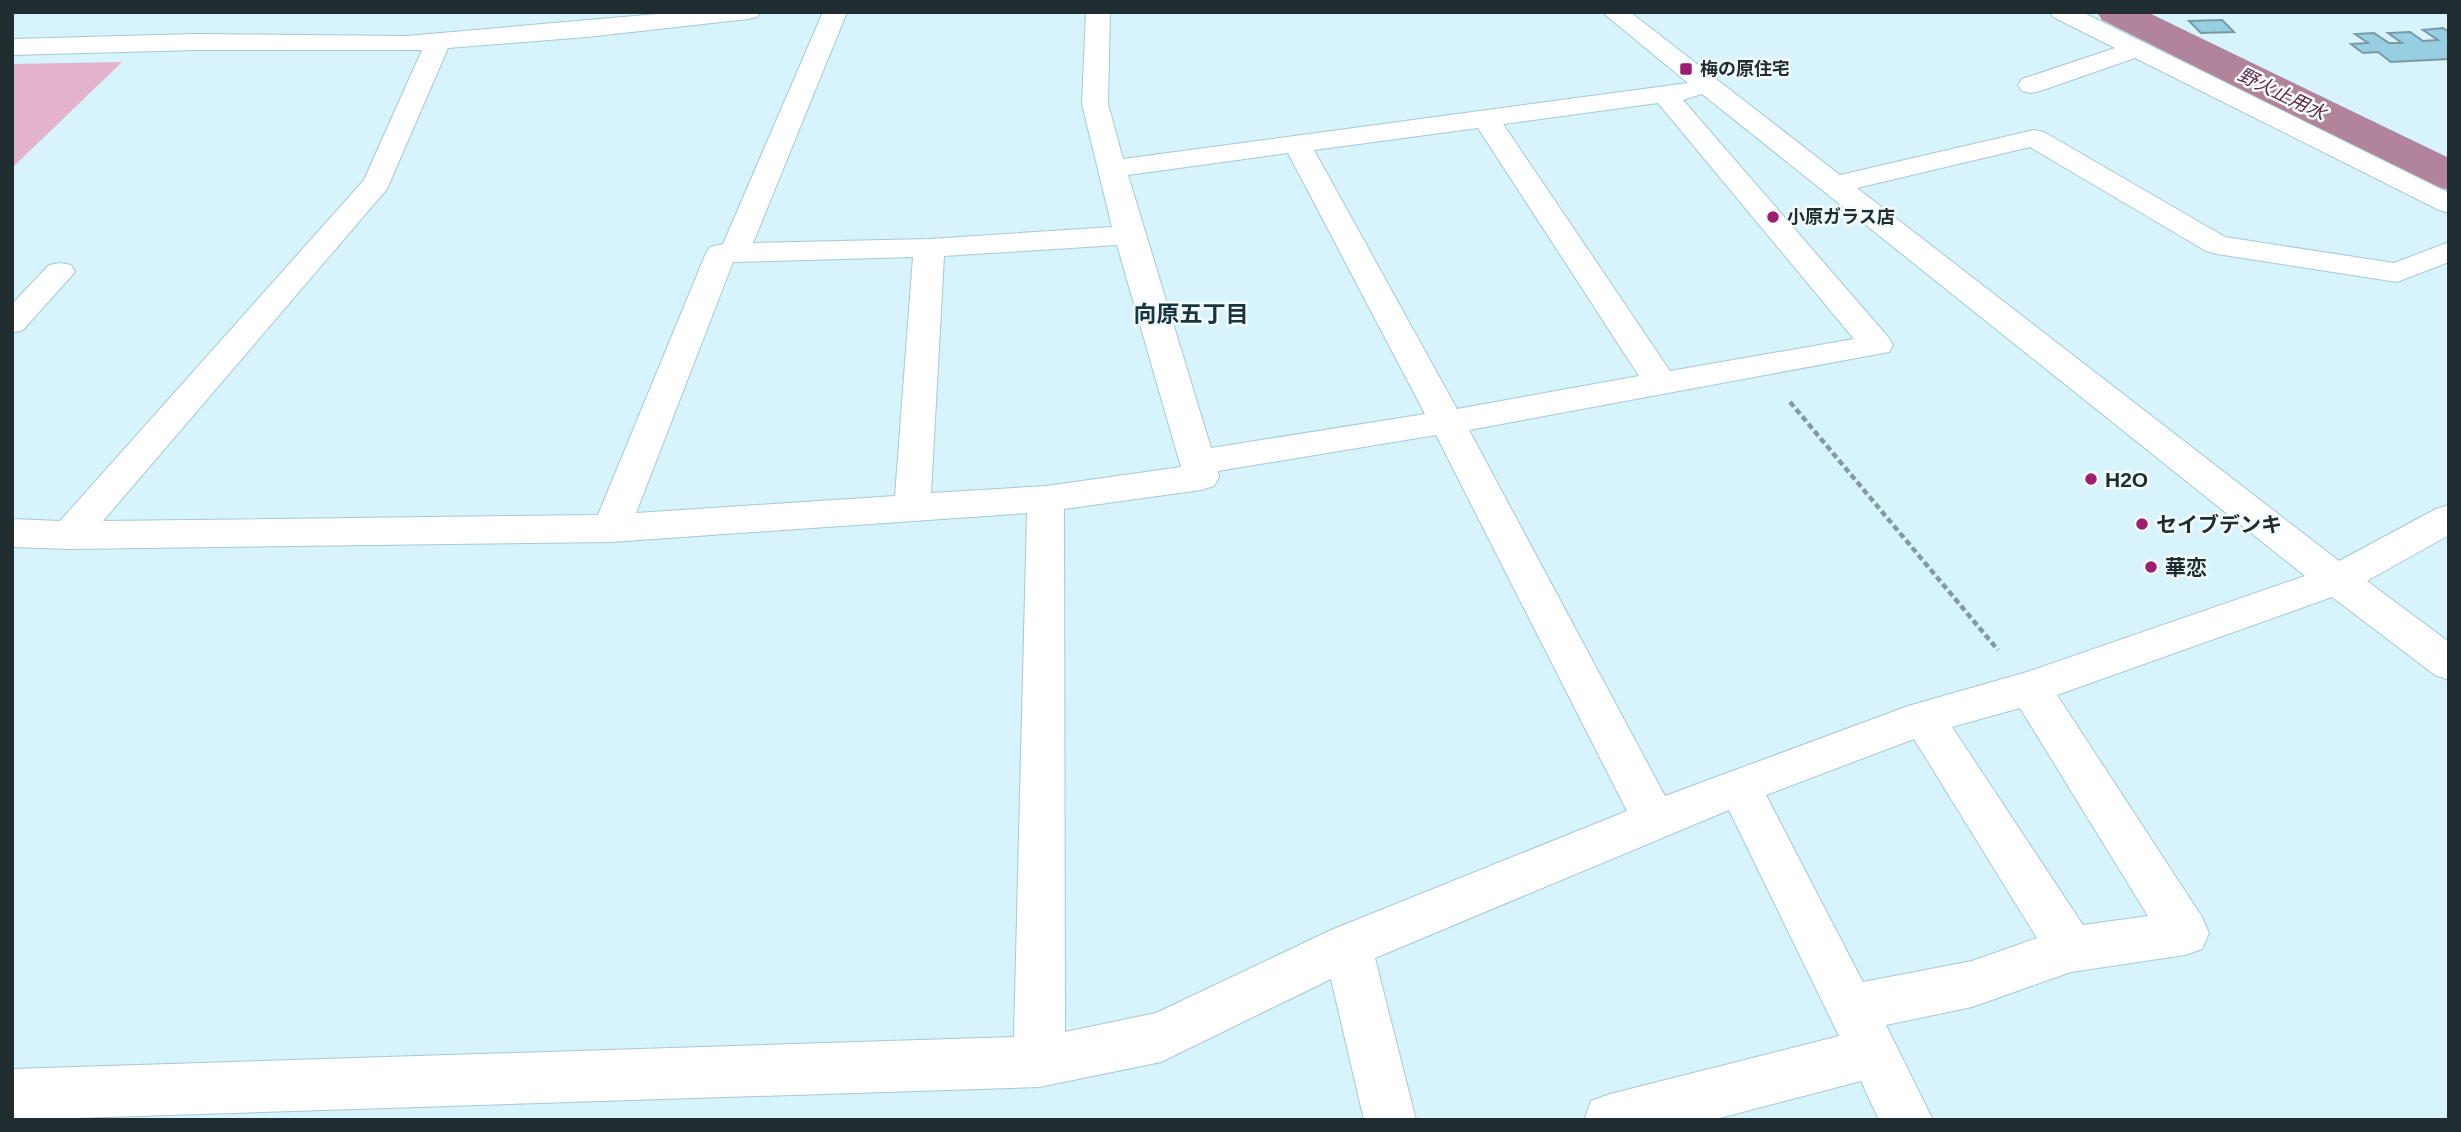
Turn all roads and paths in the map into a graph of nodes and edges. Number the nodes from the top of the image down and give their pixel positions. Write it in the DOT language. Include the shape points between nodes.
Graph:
graph roads {
  1 [pos="748,12"];
  2 [pos="835,12"];
  3 [pos="1098,12"];
  4 [pos="1614,12"];
  5 [pos="2073,14"];
  6 [pos="212,22"];
  7 [pos="195,42"];
  8 [pos="438,42"];
  9 [pos="12,47"];
  10 [pos="2137,49"];
  11 [pos="2031,85"];
  12 [pos="1710,88"];
  13 [pos="1664,94"];
  14 [pos="1486,118"];
  15 [pos="1297,144"];
  16 [pos="1111,169"];
  17 [pos="1832,186"];
  18 [pos="2449,204"];
  19 [pos="1129,234"];
  20 [pos="929,248"];
  21 [pos="2449,251"];
  22 [pos="728,253"];
  23 [pos="60,272"];
  24 [pos="12,323"];
  25 [pos="1760,366"];
  26 [pos="1661,384"];
  27 [pos="1447,422"];
  28 [pos="1198,461"];
  29 [pos="1046,499"];
  30 [pos="912,510"];
  31 [pos="2449,518"];
  32 [pos="611,528"];
  33 [pos="12,533"];
  34 [pos="69,535"];
  35 [pos="2337,580"];
  36 [pos="2449,664"];
  37 [pos="2030,688"];
  38 [pos="1923,718"];
  39 [pos="1739,786"];
  40 [pos="1655,821"];
  41 [pos="1348,946"];
  42 [pos="2071,948"];
  43 [pos="1851,1008"];
  44 [pos="1873,1053"];
  45 [pos="1039,1062"];
  46 [pos="12,1095"];
  47 [pos="1618,1119"];
  48 [pos="1390,1120"];
  49 [pos="1906,1120"];
  1 -- 8 [label="street"];
  2 -- 22 [label="street"];
  3 -- 16 [label="street" via="1095,104"];
  4 -- 12 [label="street"];
  5 -- 10 [label="street"];
  6 -- 7 [label="street"];
  7 -- 8 [label="street"];
  7 -- 9 [label="street"];
  8 -- 34 [label="street" via="377,183"];
  10 -- 11 [label="street"];
  10 -- 18 [label="street"];
  12 -- 13 [label="street"];
  12 -- 17 [label="street"];
  13 -- 14 [label="street"];
  13 -- 25 [label="street" via="1877,345"];
  14 -- 15 [label="street"];
  14 -- 26 [label="street"];
  15 -- 16 [label="street"];
  15 -- 27 [label="street"];
  16 -- 19 [label="street"];
  17 -- 21 [label="street" via="2034,138 2217,245 2397,273"];
  17 -- 35 [label="street"];
  19 -- 20 [label="street"];
  19 -- 28 [label="street"];
  20 -- 22 [label="street"];
  20 -- 30 [label="street"];
  22 -- 32 [label="street"];
  23 -- 24 [label="street"];
  25 -- 26 [label="street"];
  25 -- 37 [label="path"];
  26 -- 27 [label="street"];
  27 -- 28 [label="street"];
  27 -- 40 [label="street"];
  28 -- 29 [label="street" via="1201,477"];
  29 -- 30 [label="street"];
  29 -- 45 [label="street"];
  30 -- 32 [label="street"];
  31 -- 35 [label="street"];
  32 -- 34 [label="street"];
  33 -- 34 [label="street"];
  35 -- 36 [label="street"];
  35 -- 37 [label="street"];
  37 -- 38 [label="street"];
  37 -- 42 [label="street" via="2185,933"];
  38 -- 39 [label="street"];
  38 -- 42 [label="street"];
  39 -- 40 [label="street"];
  39 -- 43 [label="street"];
  40 -- 41 [label="street"];
  41 -- 45 [label="street" via="1161,1037"];
  41 -- 48 [label="street"];
  42 -- 43 [label="street" via="1972,984"];
  43 -- 44 [label="street"];
  44 -- 47 [label="street"];
  44 -- 49 [label="street"];
  45 -- 46 [label="street"];
}
